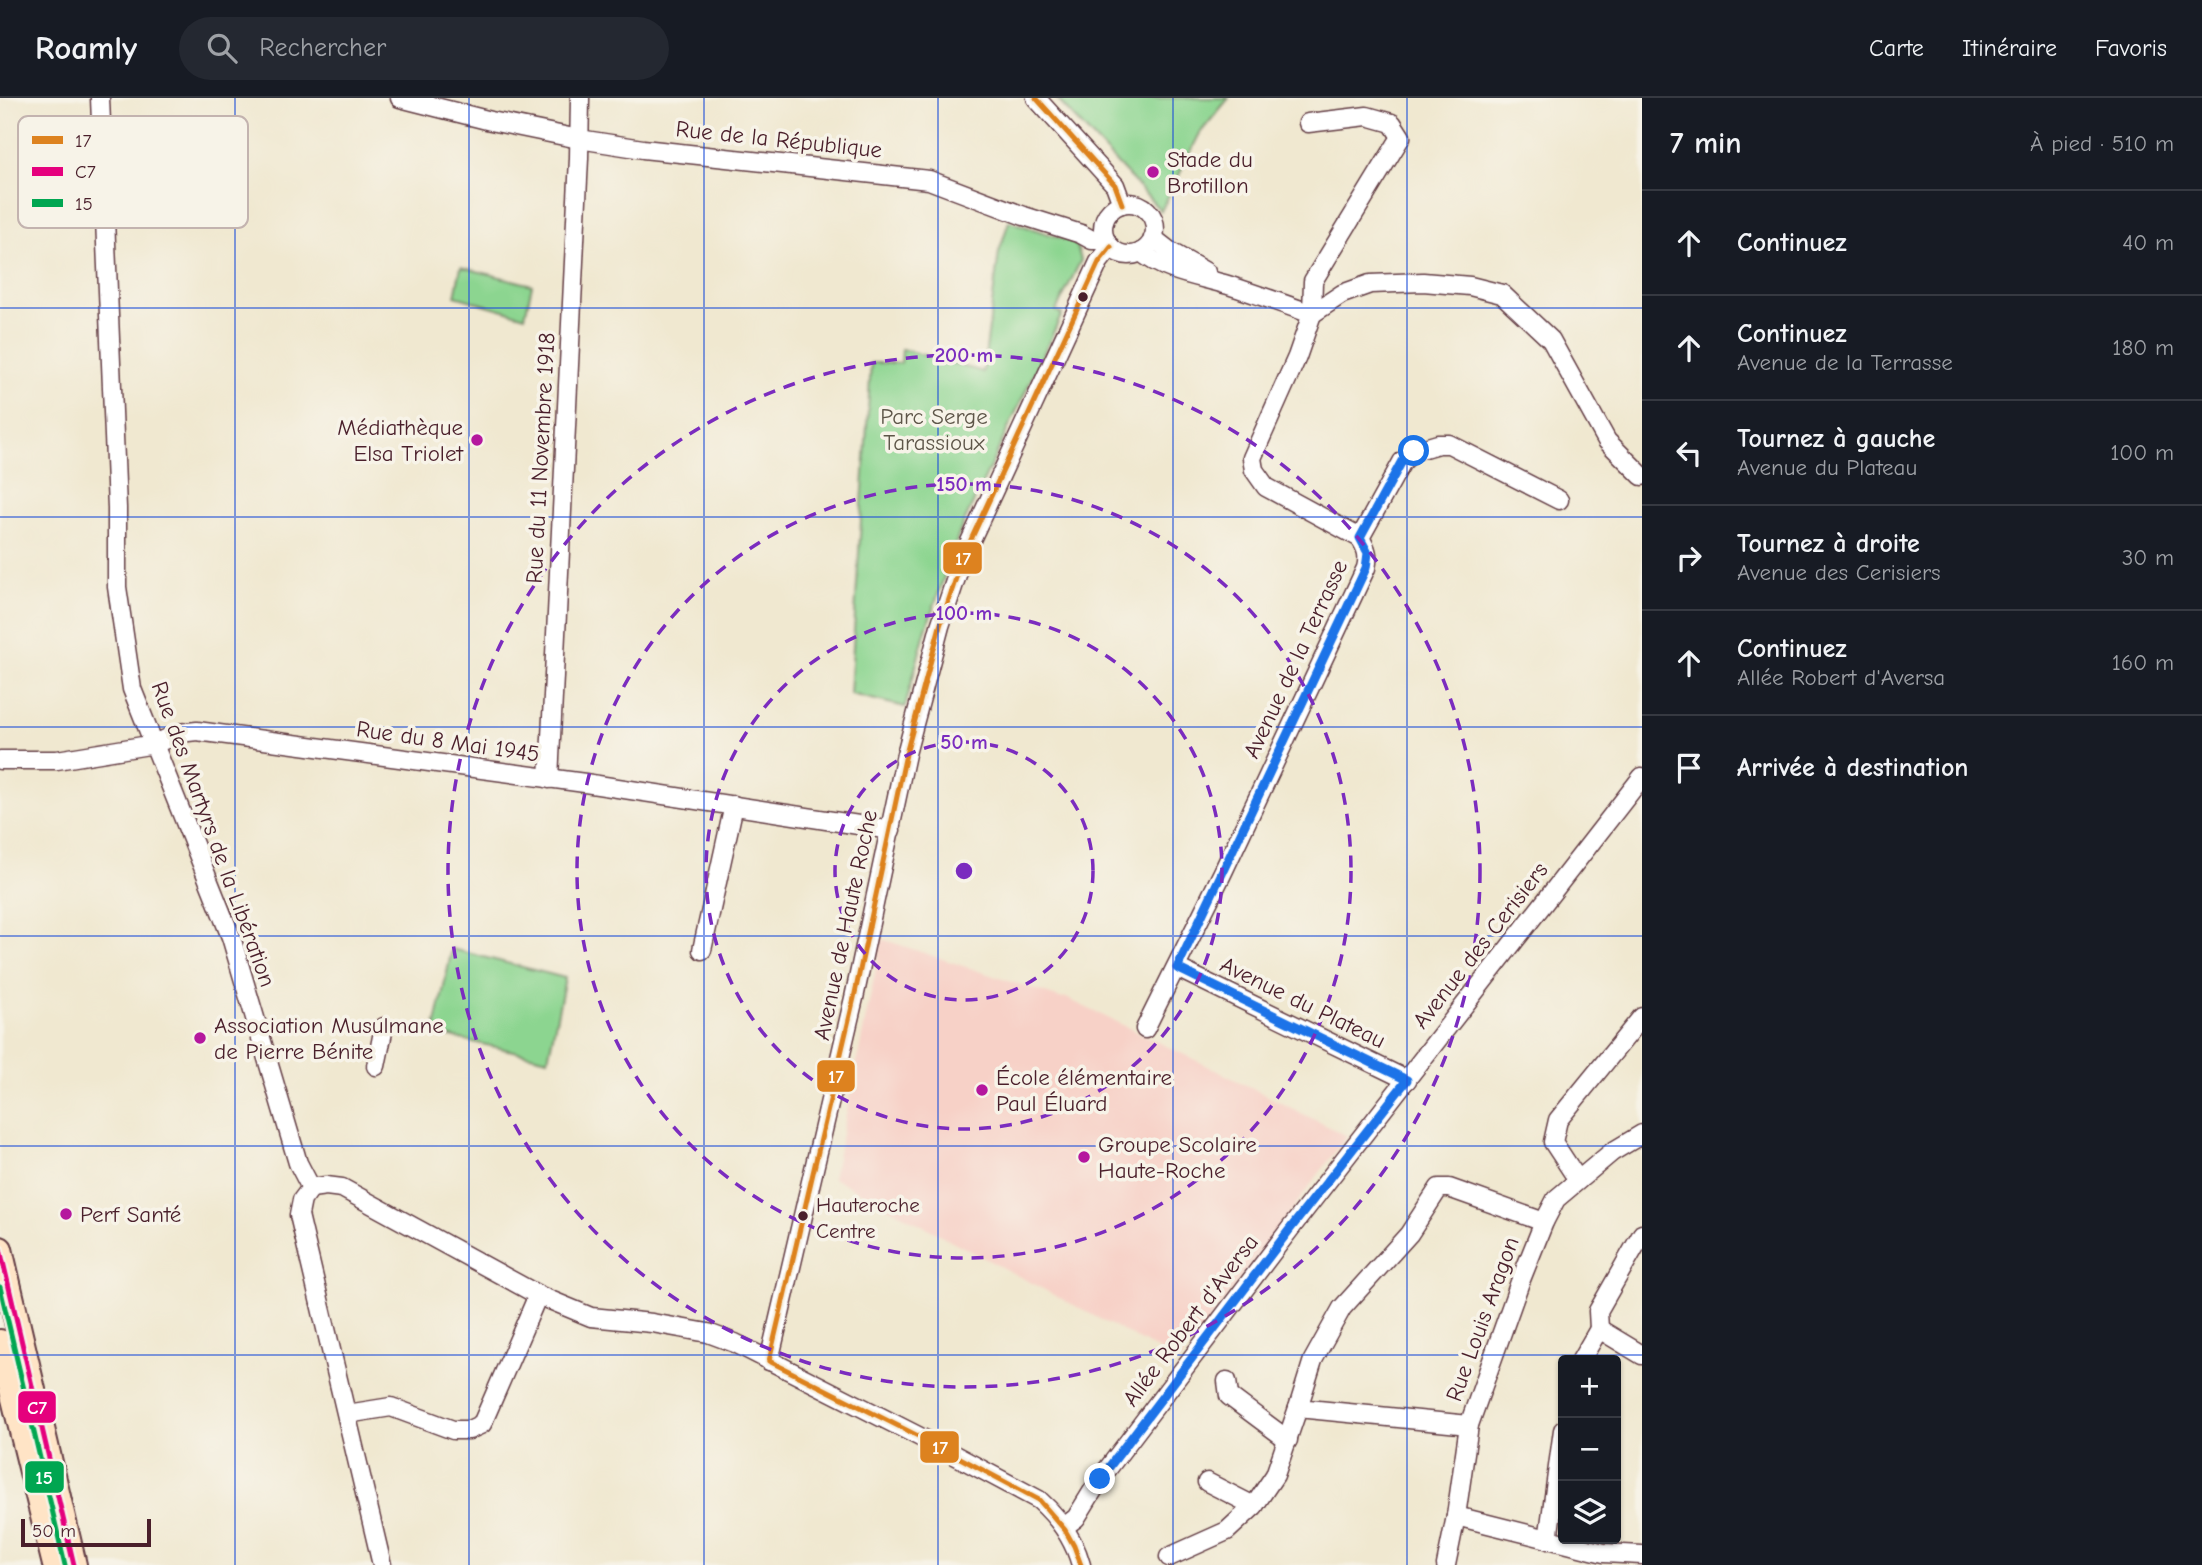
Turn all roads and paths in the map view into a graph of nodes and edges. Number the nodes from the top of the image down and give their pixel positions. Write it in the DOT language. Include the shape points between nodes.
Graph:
graph roads {
  1 [pos="100,98"];
  2 [pos="400,98"];
  3 [pos="580,98"];
  4 [pos="1037,98"];
  5 [pos="101,116"];
  6 [pos="1308,123"];
  7 [pos="579,139"];
  8 [pos="1122,204"];
  9 [pos="105,228"];
  10 [pos="1108,243"];
  11 [pos="1147,245"];
  12 [pos="1312,314"];
  13 [pos="1642,476"];
  14 [pos="1559,500"];
  15 [pos="1360,538"];
  16 [pos="155,744"];
  17 [pos="0,760"];
  18 [pos="1642,777"];
  19 [pos="549,779"];
  20 [pos="734,806"];
  21 [pos="891,830"];
  22 [pos="702,950"];
  23 [pos="1177,968"];
  24 [pos="1642,1017"];
  25 [pos="384,1027"];
  26 [pos="1145,1029"];
  27 [pos="376,1066"];
  28 [pos="1407,1080"];
  29 [pos="1642,1134"];
  30 [pos="1358,1144"];
  31 [pos="1578,1180"];
  32 [pos="311,1188"];
  33 [pos="1544,1222"];
  34 [pos="1642,1234"];
  35 [pos="0,1249"];
  36 [pos="538,1295"];
  37 [pos="1599,1329"];
  38 [pos="0,1342"];
  39 [pos="1584,1355"];
  40 [pos="1642,1355"];
  41 [pos="769,1361"];
  42 [pos="1227,1381"];
  43 [pos="1298,1408"];
  44 [pos="347,1414"];
  45 [pos="1469,1425"];
  46 [pos="1288,1440"];
  47 [pos="1558,1467"];
  48 [pos="1208,1482"];
  49 [pos="1254,1506"];
  50 [pos="1456,1516"];
  51 [pos="1064,1527"];
  52 [pos="1548,1540"];
  53 [pos="1642,1555"];
  54 [pos="1169,1557"];
  55 [pos="55,1565"];
  56 [pos="74,1565"];
  57 [pos="382,1565"];
  58 [pos="1081,1565"];
  59 [pos="1446,1565"];
  1 -- 5 [label="street, Rue des Martyrs de la Libération"];
  2 -- 7 [label="street, Rue de la République"];
  3 -- 7 [label="street, Rue du 11 Novembre 1918"];
  4 -- 8 [label="street" via="1115,185"];
  6 -- 12 [label="street, Avenue de la Terrasse" via="1367,116 1392,123 1401,137 1313,281"];
  7 -- 10 [label="street, Rue de la République" via="929,180"];
  7 -- 19 [label="street, Rue du 11 Novembre 1918"];
  8 -- 10 [label="street" via="1104,222"];
  8 -- 11 [label="street" via="1140,205 1152,217 1154,226"];
  9 -- 16 [label="street, Rue des Martyrs de la Libération" via="117,587 132,689"];
  10 -- 11 [label="street" via="1125,254"];
  10 -- 21 [label="street, Avenue de Haute Roche" via="963,557 906,754"];
  11 -- 12 [label="street" via="1152,261 1164,267"];
  12 -- 13 [label="street" via="1342,294 1370,284 1423,282 1502,294 1551,340 1607,441"];
  12 -- 15 [label="street, Avenue de la Terrasse" via="1254,449 1254,470 1266,487"];
  14 -- 15 [label="street" via="1449,444 1438,444 1414,451 1402,461"];
  15 -- 23 [label="street, Avenue de la Terrasse" via="1368,553 1366,568"];
  16 -- 17 [label="street, Rue du 8 Mai 1945" via="57,760"];
  16 -- 19 [label="street, Rue du 8 Mai 1945" via="197,731"];
  16 -- 32 [label="street, Rue des Martyrs de la Libération" via="231,937 298,1163"];
  18 -- 28 [label="street, Avenue des Cerisiers"];
  19 -- 20 [label="street, Rue du 8 Mai 1945"];
  20 -- 21 [label="street, Rue du 8 Mai 1945"];
  20 -- 22 [label="street"];
  21 -- 41 [label="street, Avenue de Haute Roche"];
  23 -- 26 [label="street, Avenue de la Terrasse"];
  23 -- 28 [label="street, Avenue du Plateau"];
  24 -- 31 [label="street" via="1558,1120 1553,1142"];
  25 -- 27 [label="street"];
  28 -- 30 [label="street, Avenue des Cerisiers"];
  29 -- 31 [label="street, Rue Louis Aragon"];
  30 -- 51 [label="street, Allée Robert d'Aversa" via="1100,1479 1076,1518"];
  31 -- 33 [label="street, Rue Louis Aragon" via="1556,1199"];
  32 -- 36 [label="street" via="342,1188"];
  32 -- 44 [label="street" via="302,1199 299,1214"];
  33 -- 43 [label="street" via="1439,1188 1409,1234 1342,1308 1313,1360"];
  33 -- 45 [label="street, Rue Louis Aragon"];
  34 -- 37 [label="street" via="1598,1311"];
  35 -- 56 [label="main road"];
  36 -- 41 [label="street" via="591,1317 708,1333"];
  36 -- 44 [label="street" via="482,1424 453,1430 391,1407"];
  37 -- 39 [label="street"];
  37 -- 40 [label="street"];
  38 -- 55 [label="main road"];
  41 -- 51 [label="street" via="1038,1500"];
  42 -- 46 [label="street" via="1228,1395"];
  43 -- 45 [label="street"];
  43 -- 46 [label="street"];
  44 -- 57 [label="street"];
  45 -- 50 [label="street, Rue Louis Aragon"];
  46 -- 49 [label="street" via="1275,1475"];
  47 -- 52 [label="street"];
  48 -- 49 [label="street"];
  49 -- 54 [label="street" via="1227,1531"];
  50 -- 52 [label="street"];
  50 -- 59 [label="street, Rue Louis Aragon"];
  51 -- 58 [label="street"];
  52 -- 53 [label="street" via="1604,1553"];
}
